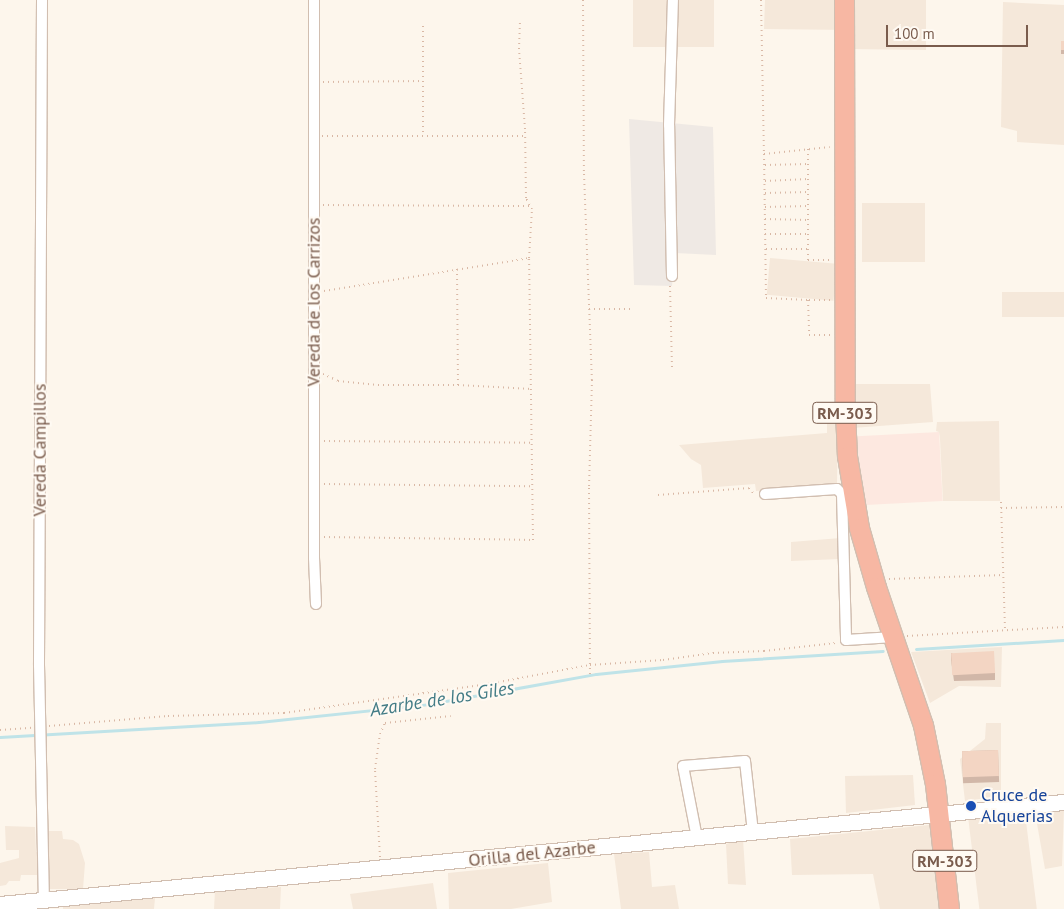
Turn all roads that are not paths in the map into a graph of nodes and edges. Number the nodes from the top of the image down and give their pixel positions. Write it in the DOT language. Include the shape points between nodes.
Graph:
graph roads {
  1 [pos="42,0"];
  2 [pos="314,0"];
  3 [pos="673,0"];
  4 [pos="844,0"];
  5 [pos="672,276"];
  6 [pos="765,494"];
  7 [pos="316,604"];
  8 [pos="894,637"];
  9 [pos="1064,802"];
  10 [pos="939,814"];
  11 [pos="752,832"];
  12 [pos="697,838"];
  13 [pos="44,900"];
  14 [pos="0,904"];
  15 [pos="950,909"];
  1 -- 13 [label="street, Vereda Campillos" via="39,410"];
  2 -- 7 [label="street, Vereda de los Carrizos"];
  3 -- 5 [label="street" via="668,125"];
  4 -- 8 [label="highway, RM-303" via="847,456 859,528"];
  6 -- 8 [label="street" via="837,489 842,494 846,640"];
  8 -- 10 [label="highway, RM-303" via="923,725"];
  9 -- 10 [label="street, Orilla del Azarbe"];
  10 -- 11 [label="street, Orilla del Azarbe"];
  10 -- 15 [label="highway, RM-303"];
  11 -- 12 [label="street, Orilla del Azarbe"];
  11 -- 12 [label="street" via="745,761 683,766"];
  12 -- 13 [label="street, Orilla del Azarbe"];
  13 -- 14 [label="street, Orilla del Azarbe"];
}
